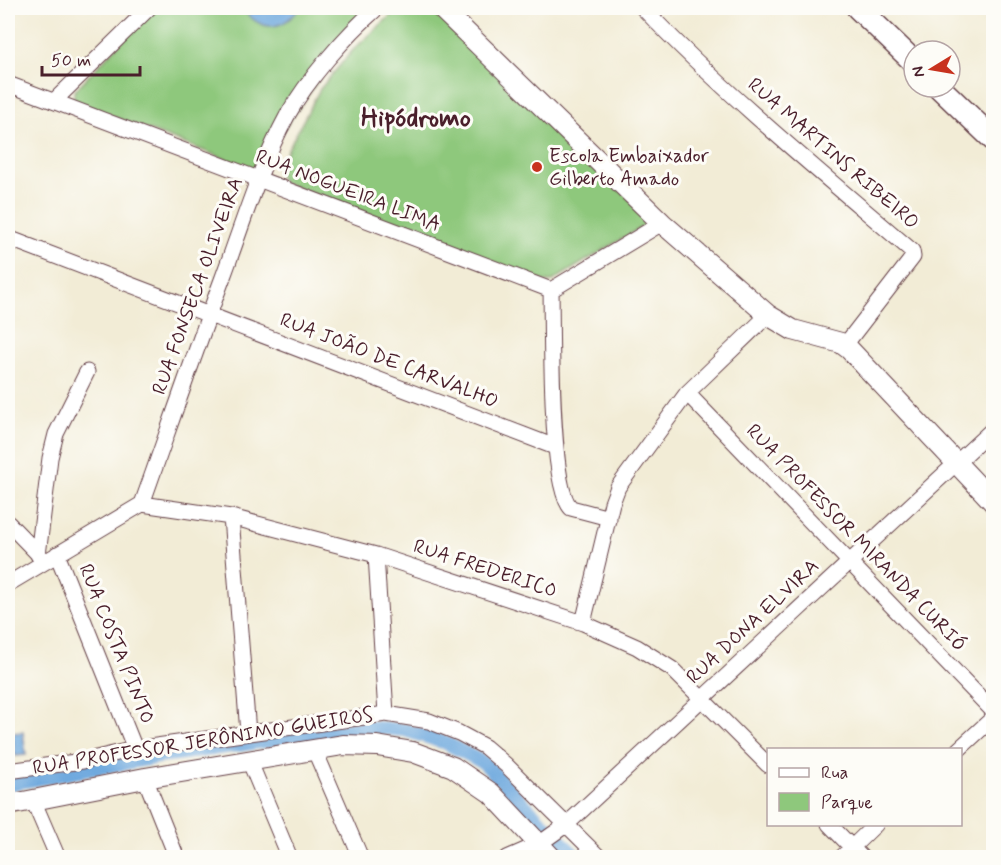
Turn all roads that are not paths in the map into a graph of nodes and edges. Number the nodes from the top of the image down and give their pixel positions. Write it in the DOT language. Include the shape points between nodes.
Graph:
graph roads {
  1 [pos="149,8"];
  2 [pos="377,8"];
  3 [pos="441,8"];
  4 [pos="643,8"];
  5 [pos="858,8"];
  6 [pos="902,50"];
  7 [pos="8,84"];
  8 [pos="951,99"];
  9 [pos="54,101"];
  10 [pos="993,140"];
  11 [pos="259,180"];
  12 [pos="663,223"];
  13 [pos="8,238"];
  14 [pos="551,290"];
  15 [pos="208,315"];
  16 [pos="768,315"];
  17 [pos="845,345"];
  18 [pos="87,372"];
  19 [pos="687,393"];
  20 [pos="993,428"];
  21 [pos="555,447"];
  22 [pos="956,463"];
  23 [pos="993,503"];
  24 [pos="142,504"];
  25 [pos="231,517"];
  26 [pos="609,518"];
  27 [pos="8,523"];
  28 [pos="376,555"];
  29 [pos="47,557"];
  30 [pos="850,561"];
  31 [pos="8,584"];
  32 [pos="583,623"];
  33 [pos="702,699"];
  34 [pos="993,712"];
  35 [pos="386,714"];
  36 [pos="993,717"];
  37 [pos="248,733"];
  38 [pos="960,748"];
  39 [pos="135,749"];
  40 [pos="315,751"];
  41 [pos="249,760"];
  42 [pos="767,764"];
  43 [pos="8,771"];
  44 [pos="145,778"];
  45 [pos="33,800"];
  46 [pos="8,805"];
  47 [pos="564,826"];
  48 [pos="830,826"];
  49 [pos="875,826"];
  50 [pos="546,847"];
  51 [pos="852,854"];
  52 [pos="58,858"];
  53 [pos="177,858"];
  54 [pos="290,858"];
  55 [pos="361,858"];
  56 [pos="507,858"];
  57 [pos="600,858"];
  1 -- 9 [label="street"];
  2 -- 11 [label="street, RUA FONSECA OLIVEIRA" via="313,78 288,114"];
  3 -- 12 [label="street"];
  4 -- 17 [label="street, RUA MARTINS RIBEIRO" via="724,87 912,251 913,257"];
  5 -- 6 [label="main road"];
  7 -- 9 [label="street, RUA NOGUEIRA LIMA"];
  8 -- 10 [label="main road"];
  9 -- 11 [label="street, RUA NOGUEIRA LIMA"];
  11 -- 14 [label="street, RUA NOGUEIRA LIMA"];
  11 -- 15 [label="street, RUA FONSECA OLIVEIRA"];
  12 -- 14 [label="street"];
  12 -- 16 [label="street"];
  13 -- 15 [label="street, RUA JOÃO DE CARVALHO"];
  14 -- 21 [label="street"];
  15 -- 21 [label="street, RUA JOÃO DE CARVALHO"];
  15 -- 24 [label="street, RUA FONSECA OLIVEIRA"];
  16 -- 17 [label="street" via="793,330"];
  16 -- 19 [label="street"];
  17 -- 22 [label="street"];
  18 -- 29 [label="street" via="56,434 50,458"];
  19 -- 26 [label="street" via="618,488"];
  19 -- 30 [label="street, RUA PROFESSOR MIRANDA CURIÓ"];
  20 -- 22 [label="street, RUA DONA ELVIRA"];
  21 -- 26 [label="street" via="567,504"];
  22 -- 23 [label="street"];
  22 -- 30 [label="street, RUA DONA ELVIRA"];
  24 -- 25 [label="street, RUA FREDERICO"];
  24 -- 29 [label="street"];
  25 -- 28 [label="street, RUA FREDERICO"];
  25 -- 37 [label="street"];
  26 -- 32 [label="street"];
  27 -- 29 [label="street"];
  28 -- 32 [label="street, RUA FREDERICO"];
  28 -- 35 [label="street"];
  29 -- 31 [label="street"];
  29 -- 39 [label="street, RUA COSTA PINTO"];
  30 -- 33 [label="street, RUA DONA ELVIRA"];
  30 -- 34 [label="street, RUA PROFESSOR MIRANDA CURIÓ"];
  32 -- 33 [label="street, RUA FREDERICO" via="653,656"];
  33 -- 42 [label="street, RUA FREDERICO"];
  33 -- 47 [label="street, RUA DONA ELVIRA"];
  35 -- 37 [label="street, RUA PROFESSOR JERÔNIMO GUEIROS"];
  35 -- 47 [label="street, RUA PROFESSOR JERÔNIMO GUEIROS" via="429,721 486,747"];
  36 -- 38 [label="street"];
  37 -- 39 [label="street, RUA PROFESSOR JERÔNIMO GUEIROS"];
  39 -- 43 [label="street, RUA PROFESSOR JERÔNIMO GUEIROS"];
  40 -- 41 [label="street, RUA PROFESSOR JERÔNIMO GUEIROS"];
  40 -- 50 [label="street, RUA PROFESSOR JERÔNIMO GUEIROS" via="377,746 412,752 453,767 491,793"];
  40 -- 55 [label="street"];
  41 -- 44 [label="street, RUA PROFESSOR JERÔNIMO GUEIROS"];
  41 -- 54 [label="street"];
  44 -- 45 [label="street, RUA PROFESSOR JERÔNIMO GUEIROS"];
  44 -- 53 [label="street"];
  45 -- 46 [label="street, RUA PROFESSOR JERÔNIMO GUEIROS"];
  45 -- 52 [label="street"];
  47 -- 50 [label="street, RUA DONA ELVIRA"];
  47 -- 57 [label="street, RUA PROFESSOR JERÔNIMO GUEIROS"];
  48 -- 51 [label="street"];
  49 -- 51 [label="street"];
  50 -- 56 [label="street, RUA DONA ELVIRA"];
}
